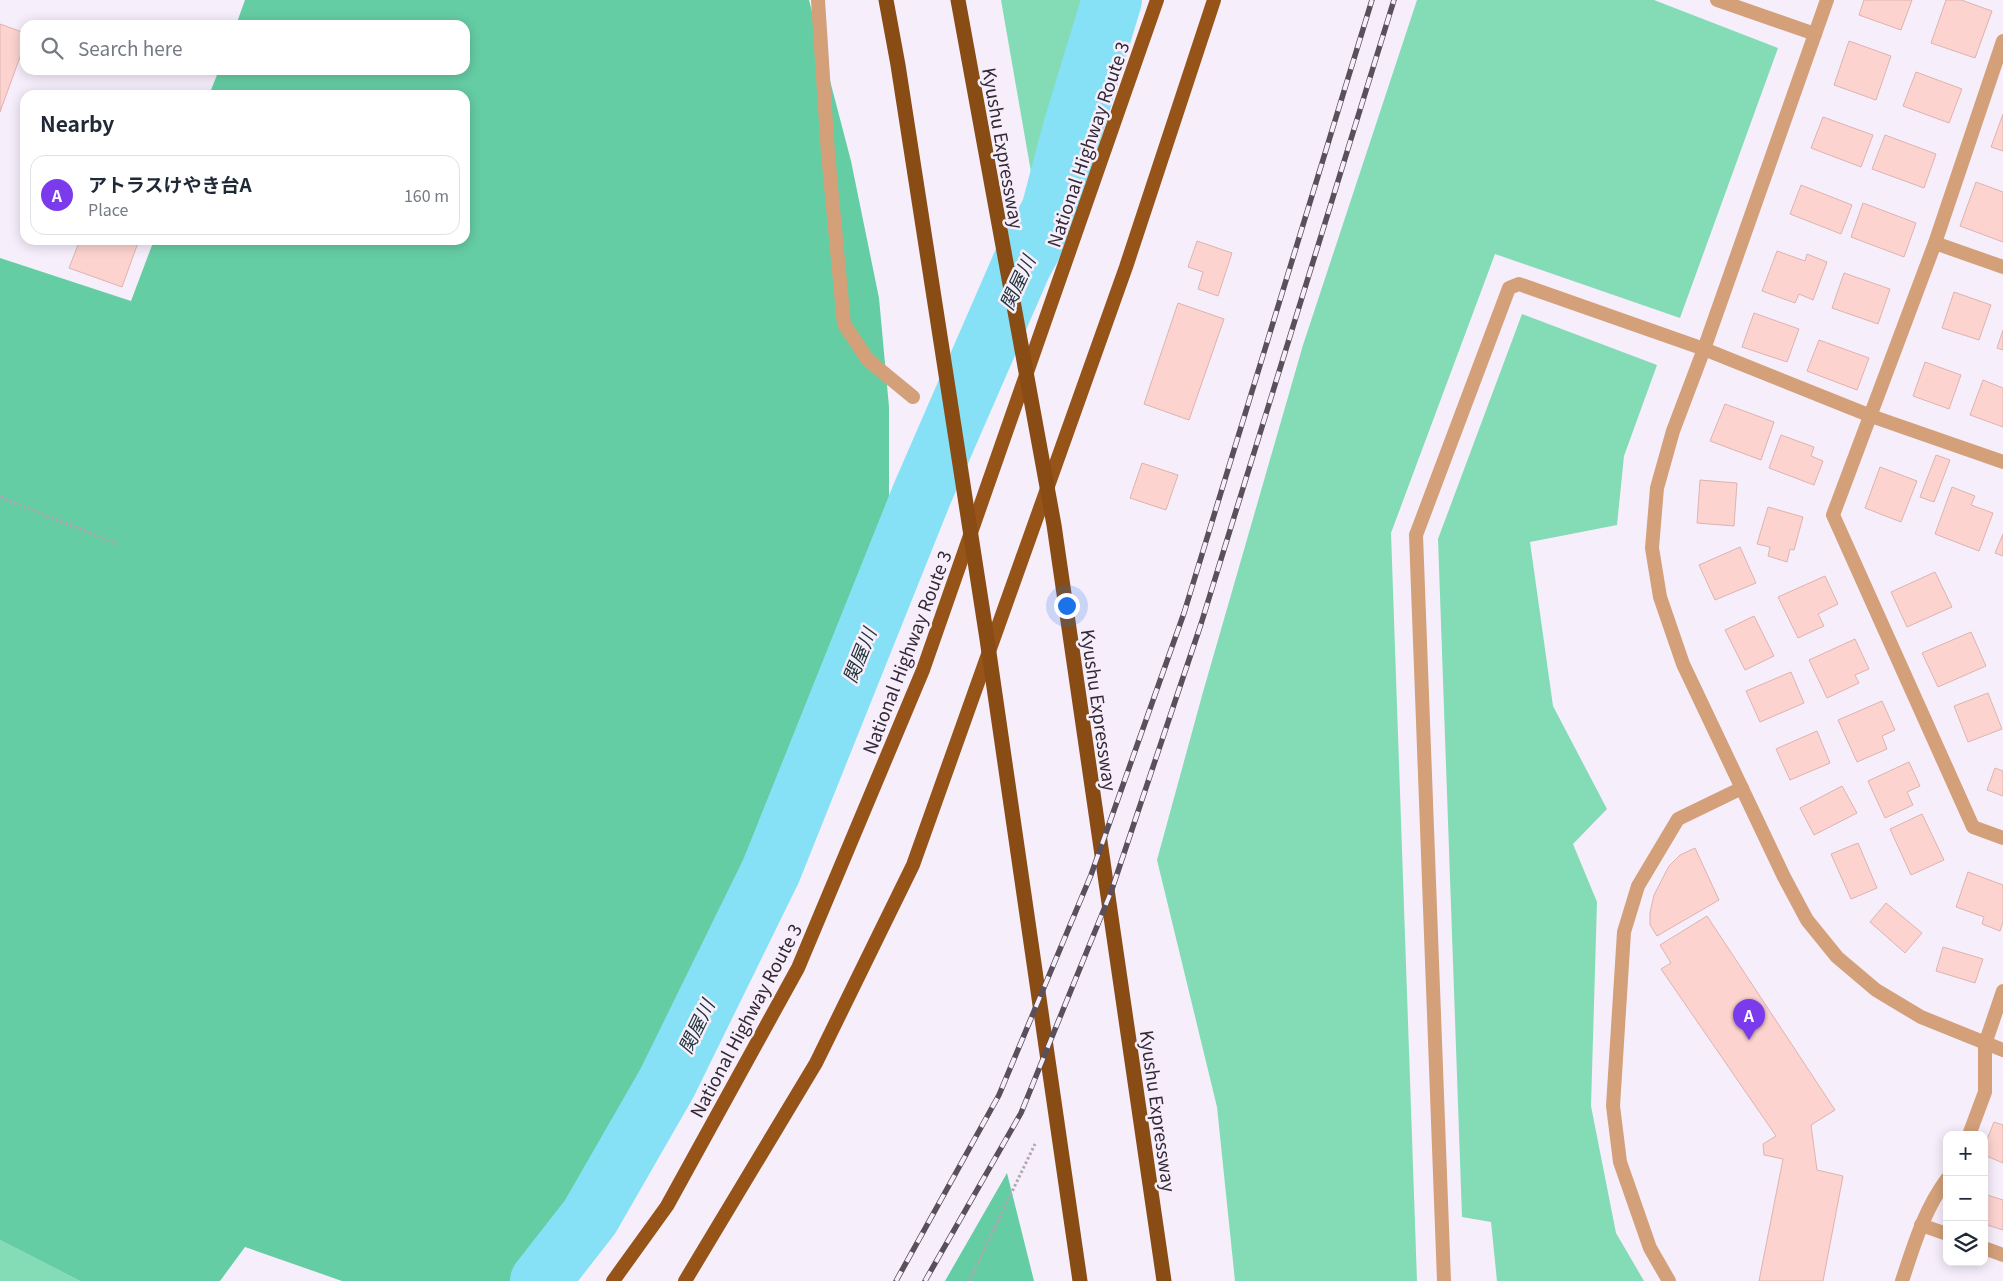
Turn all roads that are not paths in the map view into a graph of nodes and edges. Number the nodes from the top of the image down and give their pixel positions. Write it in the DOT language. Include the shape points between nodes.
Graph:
graph roads {
  1 [pos="818,0"];
  2 [pos="886,0"];
  3 [pos="958,0"];
  4 [pos="1157,0"];
  5 [pos="1214,0"];
  6 [pos="1717,0"];
  7 [pos="1827,0"];
  8 [pos="1815,34"];
  9 [pos="2003,41"];
  10 [pos="1998,72"];
  11 [pos="1935,243"];
  12 [pos="2003,267"];
  13 [pos="1704,349"];
  14 [pos="913,397"];
  15 [pos="1871,416"];
  16 [pos="2003,462"];
  17 [pos="1742,788"];
  18 [pos="2003,838"];
  19 [pos="2003,991"];
  20 [pos="1985,1044"];
  21 [pos="2003,1050"];
  22 [pos="1970,1131"];
  23 [pos="1943,1184"];
  24 [pos="1921,1225"];
  25 [pos="1943,1233"];
  26 [pos="1988,1249"];
  27 [pos="2003,1255"];
  28 [pos="1080,1274"];
  29 [pos="613,1281"];
  30 [pos="685,1281"];
  31 [pos="1165,1281"];
  32 [pos="1444,1281"];
  33 [pos="1669,1281"];
  34 [pos="1902,1281"];
  1 -- 14 [label="street" via="844,324 868,360"];
  2 -- 28 [label="highway" via="988,648"];
  3 -- 31 [label="highway, Kyushu Expressway" via="1054,525"];
  4 -- 29 [label="highway, National Highway Route 3" via="923,670 801,959 667,1206"];
  5 -- 30 [label="highway" via="1126,267 914,865 816,1062"];
  6 -- 8 [label="street"];
  7 -- 8 [label="street"];
  8 -- 13 [label="street"];
  9 -- 10 [label="street"];
  10 -- 11 [label="street"];
  11 -- 12 [label="street"];
  11 -- 15 [label="street"];
  13 -- 15 [label="street"];
  13 -- 17 [label="street" via="1673,431 1657,488 1652,548 1660,596 1684,664"];
  13 -- 32 [label="street" via="1519,284 1509,288 1416,535"];
  15 -- 16 [label="street"];
  15 -- 18 [label="street" via="1833,515 1973,827"];
  17 -- 20 [label="street" via="1807,920 1838,957 1876,990 1921,1017"];
  17 -- 33 [label="street" via="1678,820 1638,886 1624,932 1613,1106 1620,1162 1650,1248"];
  19 -- 20 [label="street"];
  20 -- 21 [label="street"];
  20 -- 22 [label="street" via="1985,1092"];
  23 -- 24 [label="street"];
  24 -- 25 [label="street"];
  24 -- 34 [label="street"];
  26 -- 27 [label="street"];
}
